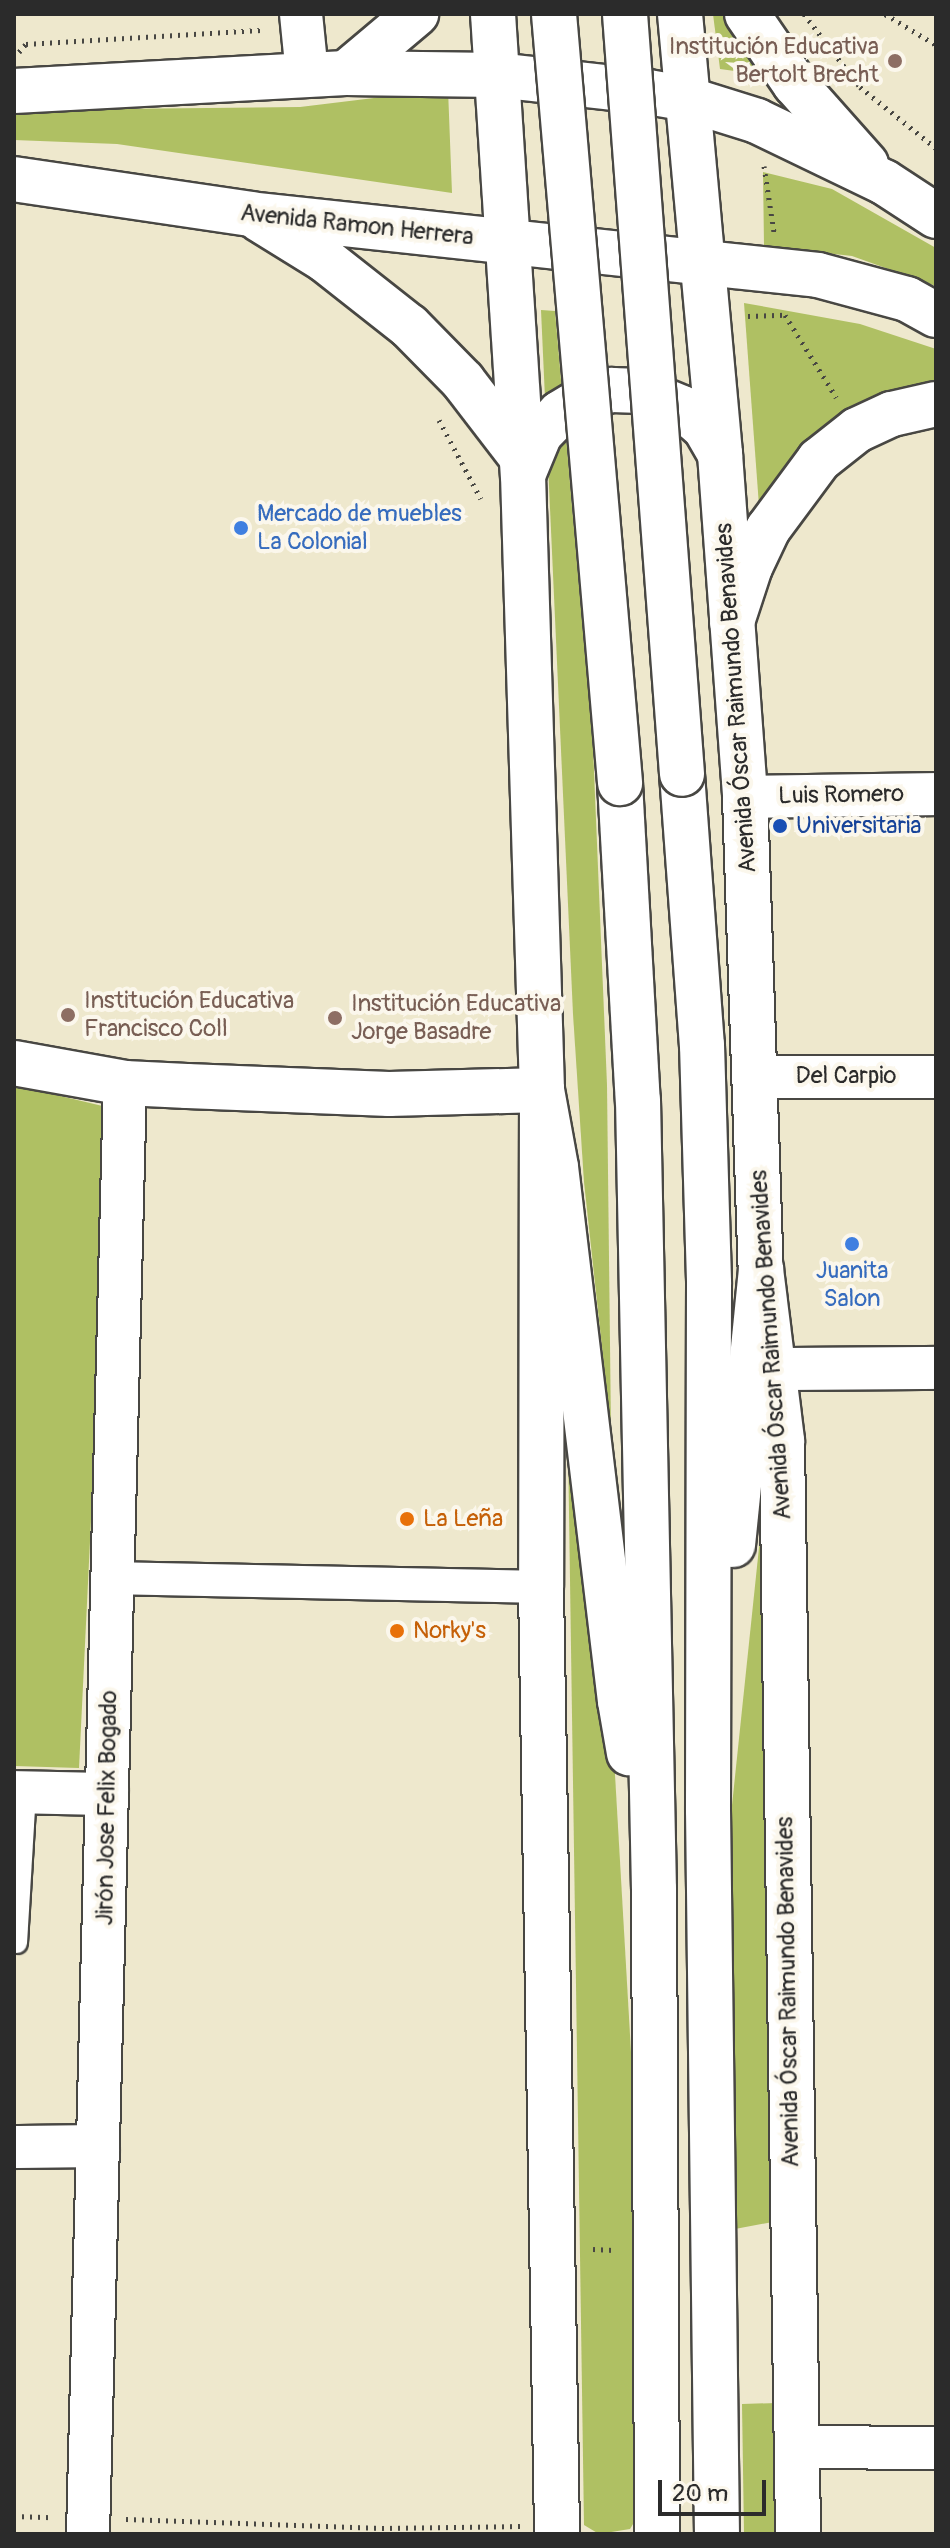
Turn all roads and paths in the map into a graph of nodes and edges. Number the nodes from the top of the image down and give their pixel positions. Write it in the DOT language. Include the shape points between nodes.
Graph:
graph roads {
  1 [pos="416,14"];
  2 [pos="493,14"];
  3 [pos="554,14"];
  4 [pos="625,14"];
  5 [pos="680,14"];
  6 [pos="747,14"];
  7 [pos="804,14"];
  8 [pos="885,14"];
  9 [pos="302,21"];
  10 [pos="936,45"];
  11 [pos="14,59"];
  12 [pos="326,73"];
  13 [pos="497,75"];
  14 [pos="14,91"];
  15 [pos="687,99"];
  16 [pos="757,121"];
  17 [pos="936,148"];
  18 [pos="14,179"];
  19 [pos="884,182"];
  20 [pos="250,214"];
  21 [pos="936,216"];
  22 [pos="508,241"];
  23 [pos="701,261"];
  24 [pos="779,269"];
  25 [pos="785,315"];
  26 [pos="936,315"];
  27 [pos="936,404"];
  28 [pos="720,454"];
  29 [pos="523,466"];
  30 [pos="732,622"];
  31 [pos="936,794"];
  32 [pos="745,797"];
  33 [pos="14,1063"];
  34 [pos="756,1077"];
  35 [pos="936,1077"];
  36 [pos="125,1083"];
  37 [pos="542,1090"];
  38 [pos="761,1269"];
  39 [pos="936,1368"];
  40 [pos="774,1369"];
  41 [pos="112,1578"];
  42 [pos="541,1587"];
  43 [pos="20,1792"];
  44 [pos="107,1794"];
  45 [pos="708,1810"];
  46 [pos="654,1889"];
  47 [pos="17,1943"];
  48 [pos="98,2146"];
  49 [pos="14,2147"];
  50 [pos="796,2447"];
  51 [pos="936,2448"];
  52 [pos="14,2516"];
  53 [pos="89,2526"];
  54 [pos="502,2526"];
  55 [pos="557,2530"];
  56 [pos="502,2534"];
  57 [pos="657,2534"];
  58 [pos="717,2534"];
  59 [pos="798,2534"];
  1 -- 12 [label="main road"];
  2 -- 13 [label="main road"];
  3 -- 46 [label="main road, bridge" via="620,783 638,1100"];
  4 -- 45 [label="main road, bridge" via="702,1045 709,1284"];
  5 -- 15 [label="main road, Avenida Óscar Raimundo Benavides"];
  6 -- 19 [label="main road" via="804,94"];
  7 -- 17 [label="path" via="860,87"];
  8 -- 10 [label="path"];
  9 -- 11 [label="path" via="26,44"];
  9 -- 12 [label="street"];
  12 -- 13 [label="main road"];
  12 -- 14 [label="main road"];
  13 -- 15 [label="main road"];
  13 -- 22 [label="main road"];
  15 -- 16 [label="main road"];
  15 -- 23 [label="main road, Avenida Óscar Raimundo Benavides"];
  16 -- 19 [label="main road"];
  16 -- 24 [label="path"];
  18 -- 20 [label="main road, Avenida Ramon Herrera"];
  19 -- 21 [label="main road"];
  20 -- 22 [label="main road, Avenida Ramon Herrera"];
  20 -- 29 [label="main road" via="325,260 409,326 463,381"];
  22 -- 23 [label="main road, Avenida Ramon Herrera"];
  22 -- 29 [label="main road"];
  23 -- 24 [label="main road, Avenida Ramon Herrera"];
  23 -- 28 [label="main road, Avenida Óscar Raimundo Benavides"];
  24 -- 25 [label="path"];
  24 -- 26 [label="main road, Avenida Ramon Herrera" via="863,285"];
  27 -- 30 [label="main road" via="892,414 857,430 819,460 768,529"];
  28 -- 29 [label="main road" via="705,428 682,408 641,391 612,390 560,413 540,434"];
  28 -- 30 [label="main road, Avenida Óscar Raimundo Benavides"];
  29 -- 37 [label="main road"];
  30 -- 32 [label="main road, Avenida Óscar Raimundo Benavides"];
  31 -- 32 [label="street, Luis Romero"];
  32 -- 34 [label="main road, Avenida Óscar Raimundo Benavides"];
  33 -- 36 [label="main road"];
  34 -- 35 [label="street, Del Carpio"];
  34 -- 38 [label="main road, Avenida Óscar Raimundo Benavides"];
  36 -- 37 [label="main road" via="389,1094"];
  36 -- 41 [label="street, Jirón Jose Felix Bogado"];
  37 -- 42 [label="main road"];
  37 -- 46 [label="main road" via="556,1167 620,1701"];
  38 -- 40 [label="main road, Avenida Óscar Raimundo Benavides"];
  38 -- 45 [label="main road"];
  39 -- 40 [label="street"];
  40 -- 50 [label="main road, Avenida Óscar Raimundo Benavides" via="782,1441"];
  41 -- 42 [label="street"];
  41 -- 44 [label="street, Jirón Jose Felix Bogado"];
  42 -- 55 [label="main road"];
  43 -- 44 [label="street"];
  43 -- 47 [label="lane"];
  44 -- 48 [label="street, Jirón Jose Felix Bogado"];
  45 -- 58 [label="main road"];
  46 -- 57 [label="main road"];
  48 -- 49 [label="street"];
  48 -- 53 [label="street, Jirón Jose Felix Bogado"];
  50 -- 51 [label="street"];
  50 -- 59 [label="main road, Avenida Óscar Raimundo Benavides"];
  52 -- 53 [label="path"];
  53 -- 54 [label="path"];
  54 -- 55 [label="path"];
  54 -- 56 [label="path"];
}
